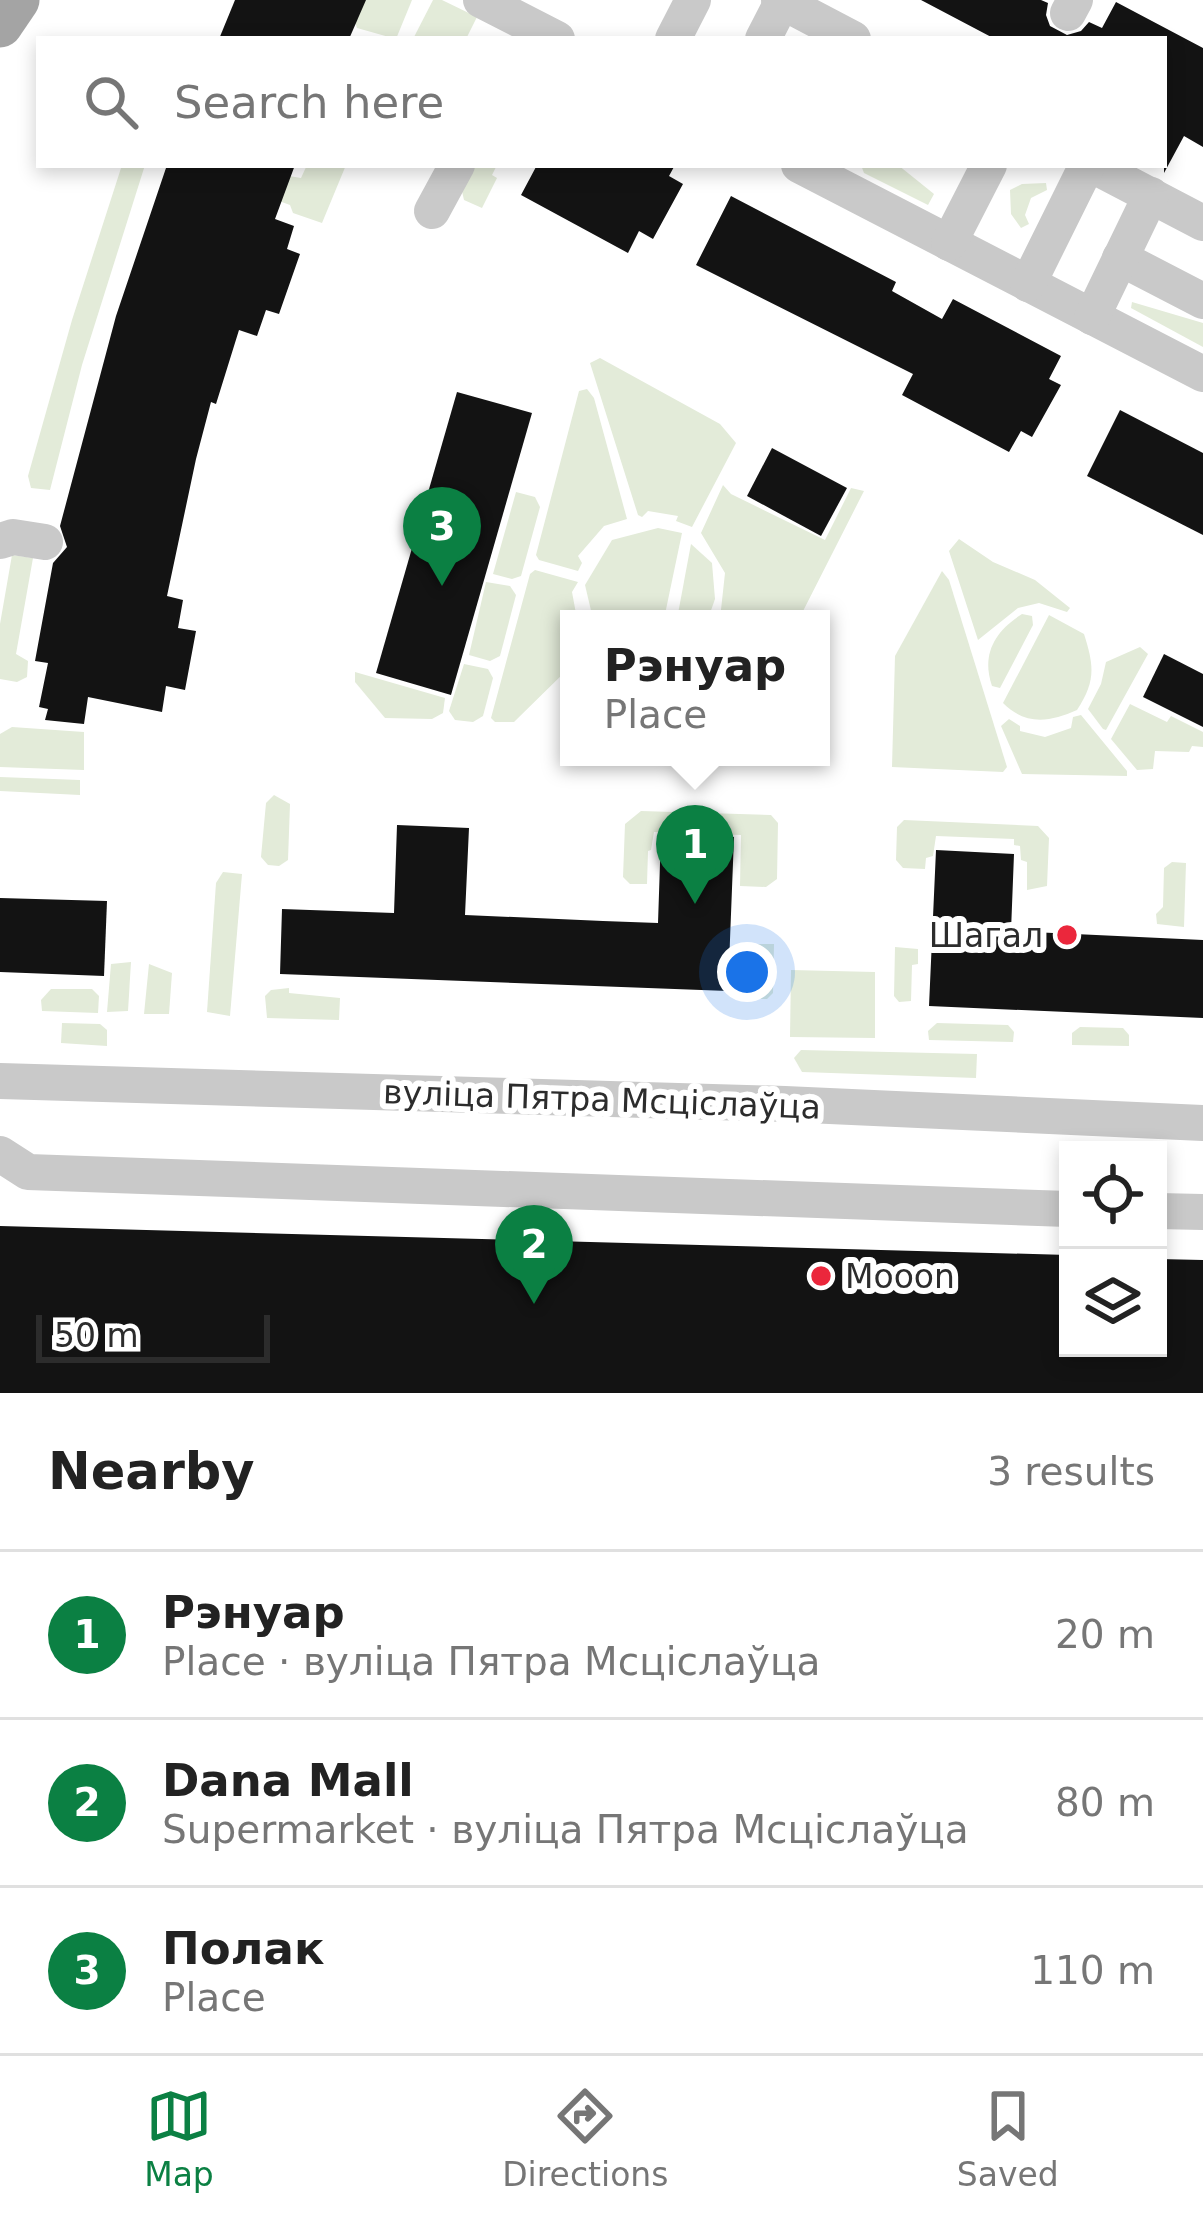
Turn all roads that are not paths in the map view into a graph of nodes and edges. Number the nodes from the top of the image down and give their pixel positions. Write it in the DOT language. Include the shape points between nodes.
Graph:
graph roads {
  1 [pos="17,0"];
  2 [pos="481,0"];
  3 [pos="693,0"];
  4 [pos="781,1"];
  5 [pos="0,25"];
  6 [pos="539,26"];
  7 [pos="675,36"];
  8 [pos="764,36"];
  9 [pos="848,36"];
  10 [pos="455,168"];
  11 [pos="813,168"];
  12 [pos="1088,168"];
  13 [pos="1096,168"];
  14 [pos="974,170"];
  15 [pos="847,176"];
  16 [pos="1151,195"];
  17 [pos="432,212"];
  18 [pos="1203,223"];
  19 [pos="949,243"];
  20 [pos="1120,258"];
  21 [pos="1028,284"];
  22 [pos="1203,301"];
  23 [pos="1092,316"];
  24 [pos="1203,374"];
  25 [pos="0,542"];
  26 [pos="45,542"];
  27 [pos="0,1081"];
  28 [pos="1203,1123"];
  29 [pos="9,1166"];
  30 [pos="1059,1209"];
  31 [pos="1167,1211"];
  32 [pos="1203,1212"];
  1 -- 5 [label="main road"];
  2 -- 6 [label="street"];
  3 -- 7 [label="street"];
  4 -- 8 [label="street"];
  4 -- 9 [label="street"];
  10 -- 17 [label="street"];
  11 -- 15 [label="street"];
  12 -- 21 [label="street"];
  13 -- 16 [label="street"];
  14 -- 19 [label="street"];
  15 -- 19 [label="street"];
  16 -- 18 [label="street"];
  16 -- 20 [label="street"];
  19 -- 21 [label="street"];
  20 -- 22 [label="street"];
  20 -- 23 [label="street"];
  21 -- 23 [label="street"];
  23 -- 24 [label="street"];
  25 -- 26 [label="street"];
  27 -- 28 [label="street, вуліца Пятра Мсціслаўца"];
  29 -- 30 [label="street"];
  31 -- 32 [label="street"];
}
